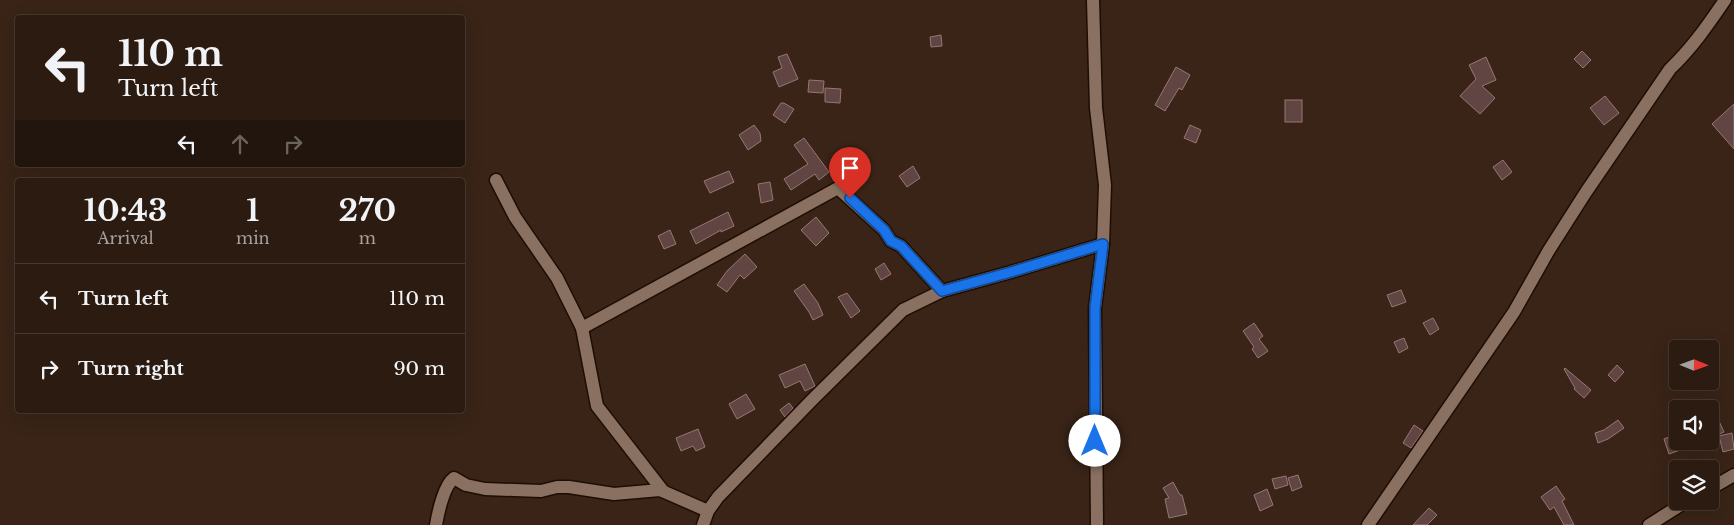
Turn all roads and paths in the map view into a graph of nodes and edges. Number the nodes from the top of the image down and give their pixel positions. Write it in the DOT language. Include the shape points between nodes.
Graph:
graph roads {
  1 [pos="1094,0"];
  2 [pos="1725,0"];
  3 [pos="496,180"];
  4 [pos="1103,244"];
  5 [pos="942,291"];
  6 [pos="582,328"];
  7 [pos="1734,475"];
  8 [pos="1719,484"];
  9 [pos="663,491"];
  10 [pos="1673,510"];
  11 [pos="708,511"];
  12 [pos="436,525"];
  13 [pos="703,525"];
  14 [pos="1097,525"];
  15 [pos="1368,525"];
  16 [pos="1649,525"];
  1 -- 4 [label="street" via="1096,108 1106,185"];
  2 -- 15 [label="street" via="1700,37 1670,69 1586,192 1514,312"];
  3 -- 6 [label="street" via="515,217 556,278"];
  4 -- 5 [label="street"];
  4 -- 14 [label="street" via="1095,308"];
  5 -- 6 [label="street" via="901,246 891,241 884,230 838,188"];
  5 -- 11 [label="street" via="903,310 724,490"];
  6 -- 9 [label="street" via="597,406"];
  7 -- 8 [label="street"];
  9 -- 11 [label="street"];
  9 -- 12 [label="street" via="614,494 569,487 540,491 485,489 466,485 454,478 445,494"];
  10 -- 16 [label="street"];
  11 -- 13 [label="street"];
}
